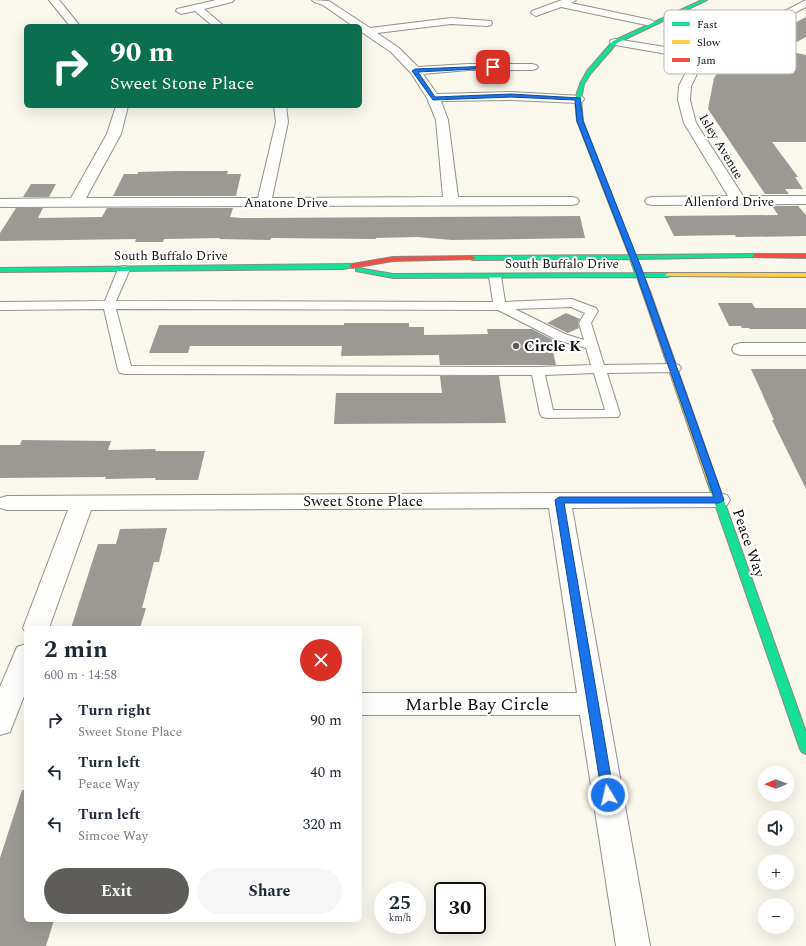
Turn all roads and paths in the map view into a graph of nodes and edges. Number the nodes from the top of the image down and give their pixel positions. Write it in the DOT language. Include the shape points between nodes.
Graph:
graph roads {
  1 [pos="54,0"];
  2 [pos="229,0"];
  3 [pos="317,0"];
  4 [pos="571,0"];
  5 [pos="705,0"];
  6 [pos="806,3"];
  7 [pos="560,4"];
  8 [pos="196,7"];
  9 [pos="682,10"];
  10 [pos="792,10"];
  11 [pos="181,11"];
  12 [pos="536,13"];
  13 [pos="664,17"];
  14 [pos="486,23"];
  15 [pos="651,23"];
  16 [pos="73,24"];
  17 [pos="217,24"];
  18 [pos="358,24"];
  19 [pos="362,27"];
  20 [pos="370,32"];
  21 [pos="615,42"];
  22 [pos="664,50"];
  23 [pos="532,67"];
  24 [pos="415,71"];
  25 [pos="691,74"];
  26 [pos="433,98"];
  27 [pos="578,99"];
  28 [pos="121,108"];
  29 [pos="280,108"];
  30 [pos="806,200"];
  31 [pos="451,201"];
  32 [pos="572,201"];
  33 [pos="652,201"];
  34 [pos="739,201"];
  35 [pos="76,202"];
  36 [pos="264,202"];
  37 [pos="0,203"];
  38 [pos="806,256"];
  39 [pos="634,258"];
  40 [pos="342,267"];
  41 [pos="124,269"];
  42 [pos="0,270"];
  43 [pos="806,275"];
  44 [pos="495,276"];
  45 [pos="640,276"];
  46 [pos="109,305"];
  47 [pos="500,306"];
  48 [pos="1,308"];
  49 [pos="592,346"];
  50 [pos="741,349"];
  51 [pos="806,349"];
  52 [pos="674,368"];
  53 [pos="599,369"];
  54 [pos="538,371"];
  55 [pos="559,500"];
  56 [pos="719,500"];
  57 [pos="82,502"];
  58 [pos="7,503"];
  59 [pos="37,626"];
  60 [pos="24,658"];
  61 [pos="5,694"];
  62 [pos="362,704"];
  63 [pos="593,704"];
  64 [pos="0,724"];
  65 [pos="806,749"];
  66 [pos="633,946"];
  1 -- 16 [label="street"];
  2 -- 8 [label="street"];
  3 -- 18 [label="street"];
  4 -- 7 [label="street"];
  5 -- 9 [label="main road, Peace Way"];
  6 -- 10 [label="street, Isley Avenue"];
  7 -- 12 [label="street"];
  7 -- 15 [label="street"];
  8 -- 11 [label="street"];
  8 -- 17 [label="street"];
  13 -- 15 [label="main road, Peace Way"];
  14 -- 20 [label="street" via="451,21"];
  15 -- 21 [label="main road, Peace Way"];
  19 -- 20 [label="street"];
  20 -- 24 [label="street" via="395,50"];
  21 -- 22 [label="street"];
  21 -- 27 [label="main road, Peace Way" via="589,72"];
  23 -- 24 [label="street" via="468,67"];
  24 -- 26 [label="street"];
  25 -- 34 [label="street, Isley Avenue" via="685,86 684,100 690,123"];
  26 -- 27 [label="street" via="511,96"];
  26 -- 31 [label="street" via="442,120"];
  27 -- 39 [label="main road, Peace Way" via="580,121"];
  28 -- 35 [label="street" via="114,134"];
  29 -- 36 [label="street" via="282,122"];
  30 -- 34 [label="street, Allenford Drive"];
  31 -- 32 [label="street, Anatone Drive"];
  31 -- 36 [label="street, Anatone Drive"];
  33 -- 34 [label="street, Allenford Drive"];
  35 -- 36 [label="street, Anatone Drive"];
  35 -- 37 [label="street, Anatone Drive"];
  38 -- 39 [label="main road, South Buffalo Drive"];
  39 -- 40 [label="main road, South Buffalo Drive" via="394,259"];
  39 -- 45 [label="main road, Peace Way"];
  40 -- 41 [label="main road, South Buffalo Drive"];
  40 -- 44 [label="main road, South Buffalo Drive" via="393,276"];
  41 -- 42 [label="main road, South Buffalo Drive"];
  41 -- 46 [label="lane"];
  43 -- 45 [label="main road, South Buffalo Drive"];
  44 -- 45 [label="main road, South Buffalo Drive"];
  44 -- 47 [label="lane"];
  45 -- 52 [label="main road, Peace Way"];
  46 -- 47 [label="lane"];
  46 -- 48 [label="lane"];
  46 -- 54 [label="lane" via="125,370"];
  47 -- 49 [label="lane" via="561,337"];
  47 -- 49 [label="lane" via="572,303 592,311 584,322"];
  49 -- 53 [label="lane"];
  50 -- 51 [label="street"];
  52 -- 53 [label="lane"];
  52 -- 56 [label="main road, Peace Way"];
  53 -- 54 [label="lane"];
  53 -- 54 [label="lane" via="613,414 547,414"];
  55 -- 56 [label="street, Sweet Stone Place"];
  55 -- 57 [label="street, Sweet Stone Place"];
  55 -- 63 [label="street"];
  56 -- 65 [label="main road, Peace Way"];
  57 -- 58 [label="street, Sweet Stone Place"];
  57 -- 59 [label="street"];
  60 -- 61 [label="street"];
  61 -- 64 [label="street"];
  62 -- 63 [label="street, Marble Bay Circle"];
  63 -- 66 [label="street"];
}
